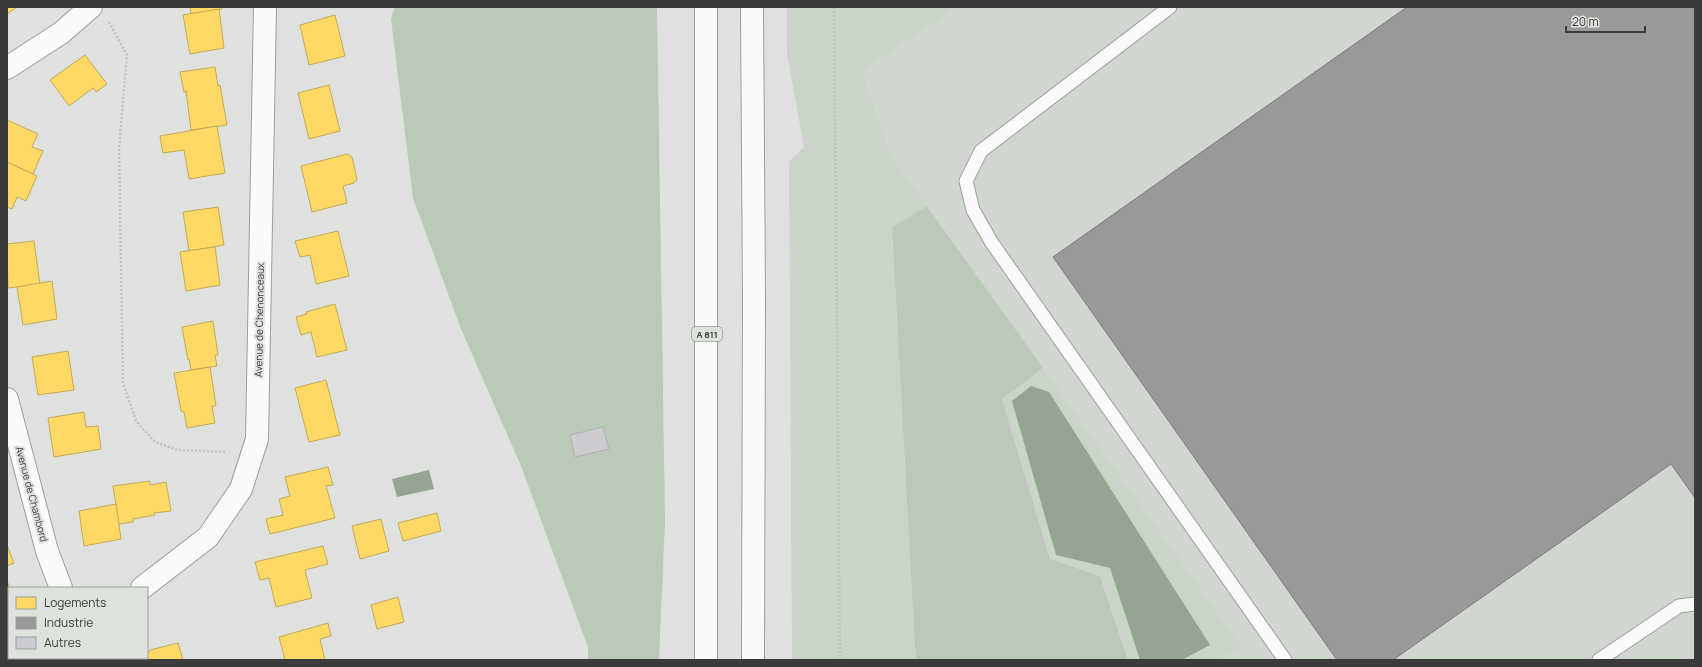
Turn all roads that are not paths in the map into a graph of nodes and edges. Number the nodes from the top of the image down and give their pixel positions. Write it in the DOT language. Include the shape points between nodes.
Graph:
graph roads {
  1 [pos="91,7"];
  2 [pos="265,7"];
  3 [pos="706,7"];
  4 [pos="752,7"];
  5 [pos="1170,7"];
  6 [pos="7,68"];
  7 [pos="7,399"];
  8 [pos="61,587"];
  9 [pos="143,587"];
  10 [pos="1695,604"];
  11 [pos="706,660"];
  12 [pos="753,660"];
  13 [pos="1285,660"];
  14 [pos="1599,660"];
  1 -- 6 [label="main road" via="61,33"];
  2 -- 9 [label="main road, Avenue de Chenonceaux" via="257,439 241,489 208,537"];
  3 -- 11 [label="main road, A 811"];
  4 -- 12 [label="main road"];
  5 -- 13 [label="lane" via="981,151 966,181 973,210 992,243"];
  7 -- 8 [label="main road, Avenue de Chambord" via="47,551"];
  10 -- 14 [label="lane" via="1678,606"];
}
